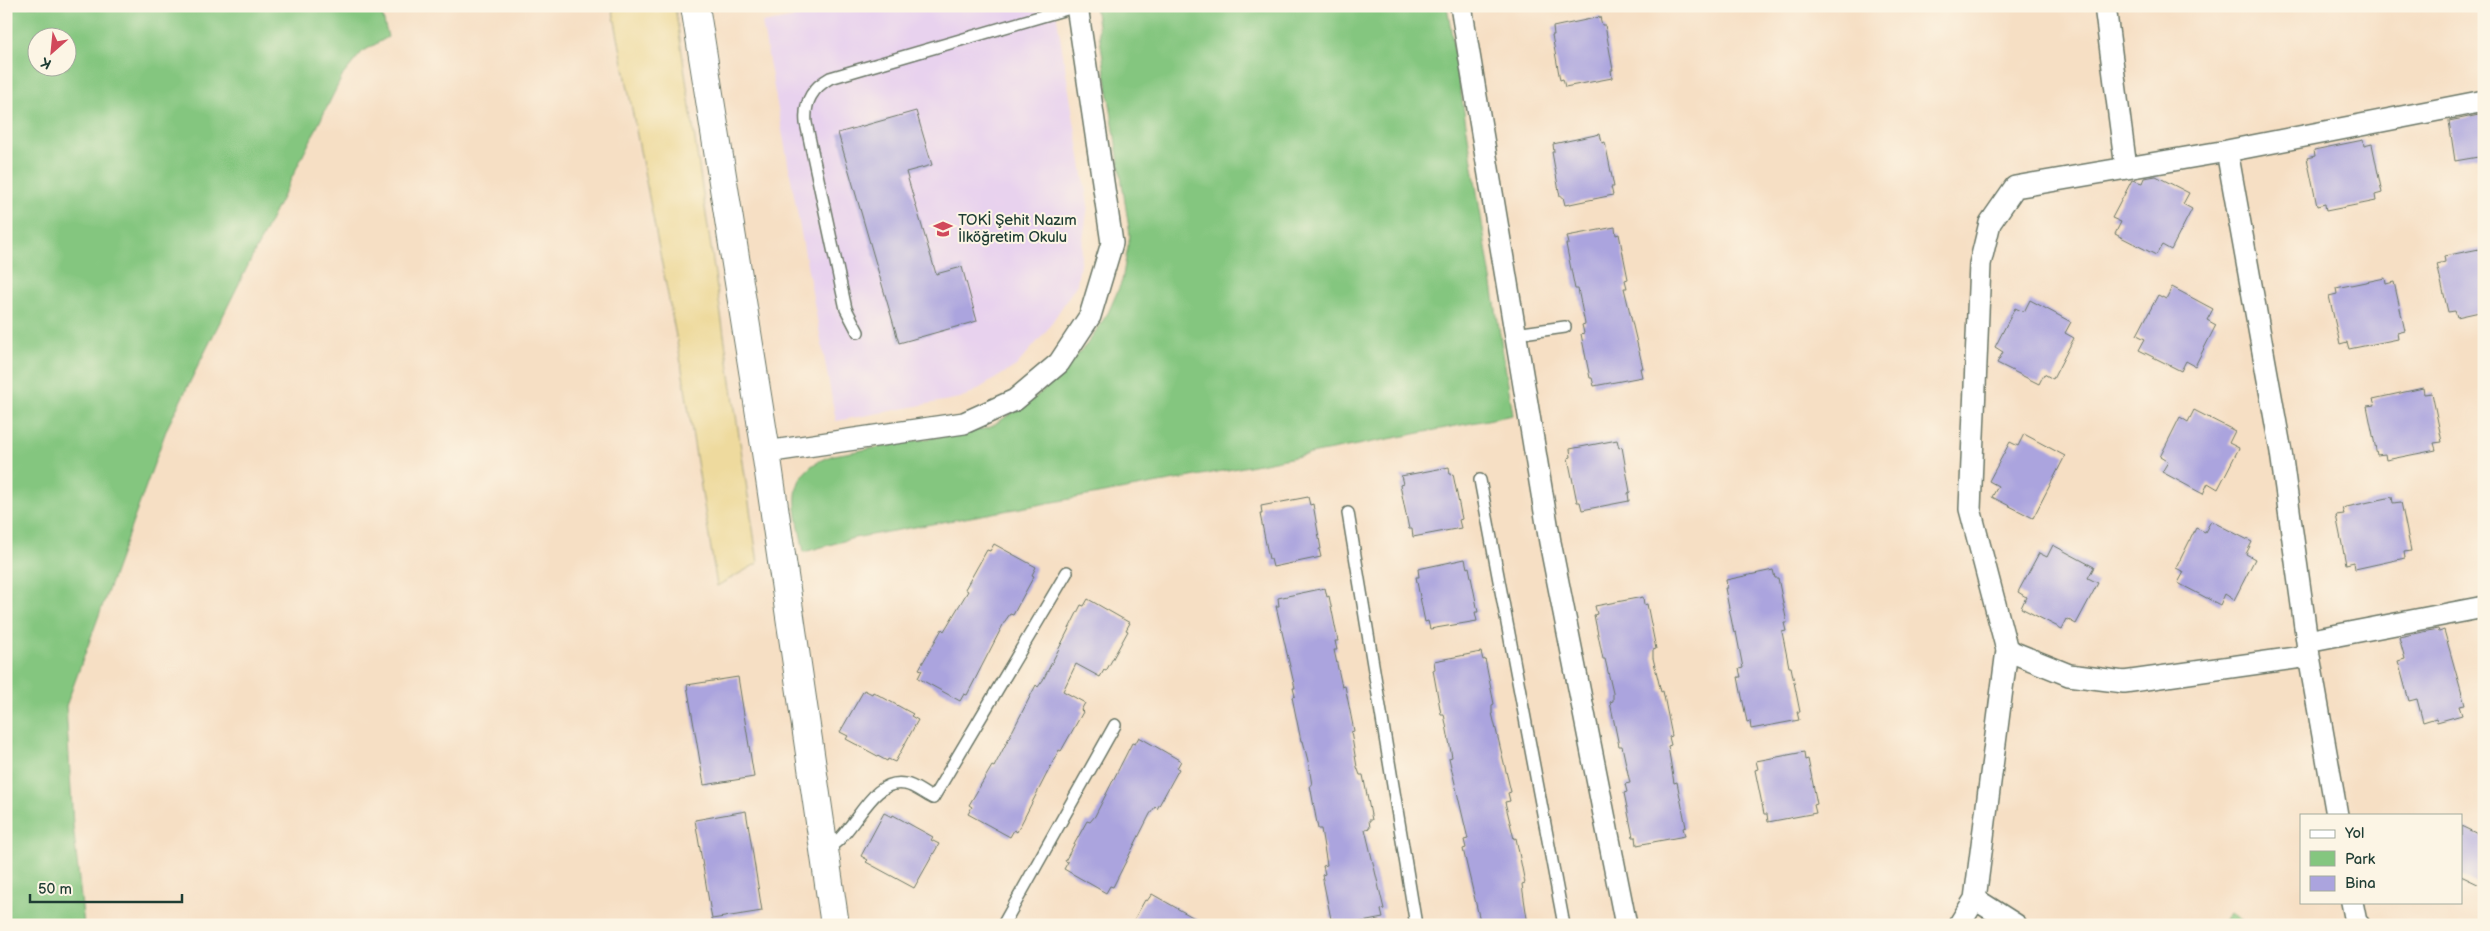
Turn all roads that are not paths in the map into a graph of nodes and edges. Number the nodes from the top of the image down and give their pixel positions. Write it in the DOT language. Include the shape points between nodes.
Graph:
graph roads {
  1 [pos="695,6"];
  2 [pos="1077,6"];
  3 [pos="1460,6"];
  4 [pos="2105,6"];
  5 [pos="2484,101"];
  6 [pos="2227,151"];
  7 [pos="2126,168"];
  8 [pos="1565,327"];
  9 [pos="858,332"];
  10 [pos="1515,334"];
  11 [pos="766,452"];
  12 [pos="1480,480"];
  13 [pos="1348,513"];
  14 [pos="1068,572"];
  15 [pos="2484,607"];
  16 [pos="2308,649"];
  17 [pos="2007,650"];
  18 [pos="1115,725"];
  19 [pos="2337,814"];
  20 [pos="824,850"];
  21 [pos="1975,900"];
  22 [pos="834,925"];
  23 [pos="1003,925"];
  24 [pos="1416,925"];
  25 [pos="1564,925"];
  26 [pos="1626,925"];
  27 [pos="1959,925"];
  28 [pos="2016,925"];
  1 -- 11 [label="street"];
  2 -- 9 [label="lane" via="830,78 810,97 806,122 846,309"];
  2 -- 11 [label="street" via="1112,243 1090,316 1058,364 1015,400 964,423"];
  3 -- 10 [label="street"];
  4 -- 7 [label="street"];
  5 -- 6 [label="street"];
  6 -- 7 [label="street"];
  6 -- 16 [label="street" via="2281,452"];
  7 -- 17 [label="street" via="2015,187 1990,223 1980,264 1970,509"];
  8 -- 10 [label="lane"];
  10 -- 26 [label="street" via="1550,542"];
  11 -- 20 [label="street"];
  12 -- 25 [label="lane"];
  13 -- 24 [label="lane"];
  14 -- 20 [label="lane" via="932,798 907,784 884,787 874,795 844,837"];
  15 -- 16 [label="street"];
  16 -- 17 [label="street" via="2124,682 2069,675"];
  16 -- 19 [label="street"];
  17 -- 21 [label="street"];
  18 -- 23 [label="lane"];
  20 -- 22 [label="street"];
  21 -- 27 [label="street"];
  21 -- 28 [label="street"];
}
